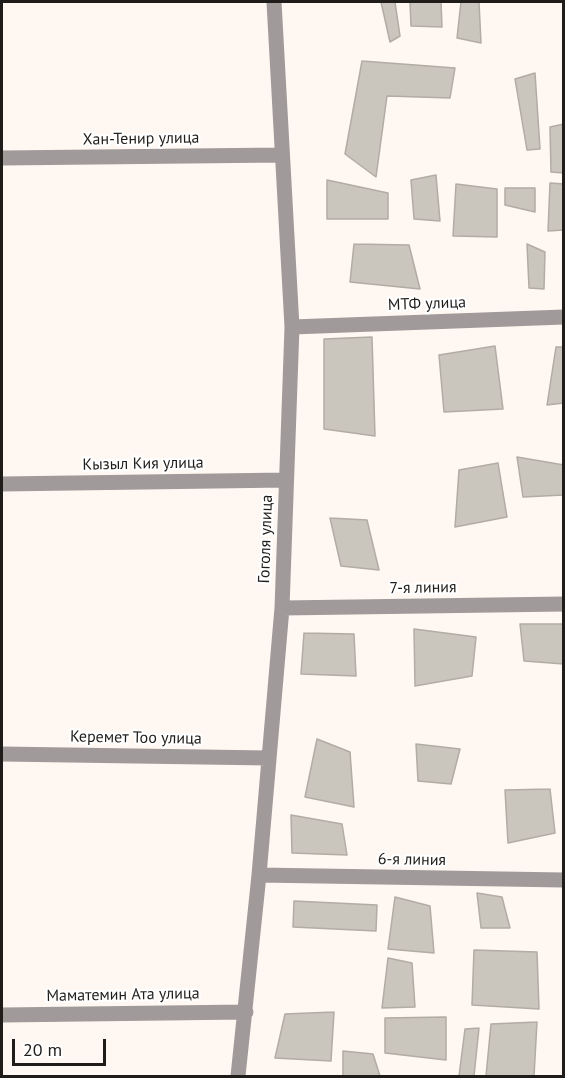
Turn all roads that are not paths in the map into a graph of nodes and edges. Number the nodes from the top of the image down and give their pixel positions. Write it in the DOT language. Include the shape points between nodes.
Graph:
graph roads {
  1 [pos="274,2"];
  2 [pos="281,155"];
  3 [pos="2,158"];
  4 [pos="564,317"];
  5 [pos="292,327"];
  6 [pos="286,480"];
  7 [pos="2,484"];
  8 [pos="564,604"];
  9 [pos="282,608"];
  10 [pos="2,754"];
  11 [pos="269,758"];
  12 [pos="259,875"];
  13 [pos="564,880"];
  14 [pos="246,1012"];
  15 [pos="2,1015"];
  16 [pos="238,1077"];
  1 -- 2 [label="street, Гоголя улица"];
  2 -- 3 [label="street, Хан-Тенир улица"];
  2 -- 5 [label="street, Гоголя улица"];
  4 -- 5 [label="street, МТФ улица"];
  5 -- 6 [label="street, Гоголя улица"];
  6 -- 7 [label="street, Кызыл Кия улица"];
  6 -- 9 [label="street, Гоголя улица"];
  8 -- 9 [label="street, 7-я линия"];
  9 -- 11 [label="street, Гоголя улица"];
  10 -- 11 [label="street, Керемет Тоо улица"];
  11 -- 12 [label="street, Гоголя улица"];
  12 -- 13 [label="street, 6-я линия"];
  12 -- 14 [label="street, Гоголя улица"];
  14 -- 15 [label="street, Маматемин Ата улица"];
  14 -- 16 [label="street, Гоголя улица"];
}
